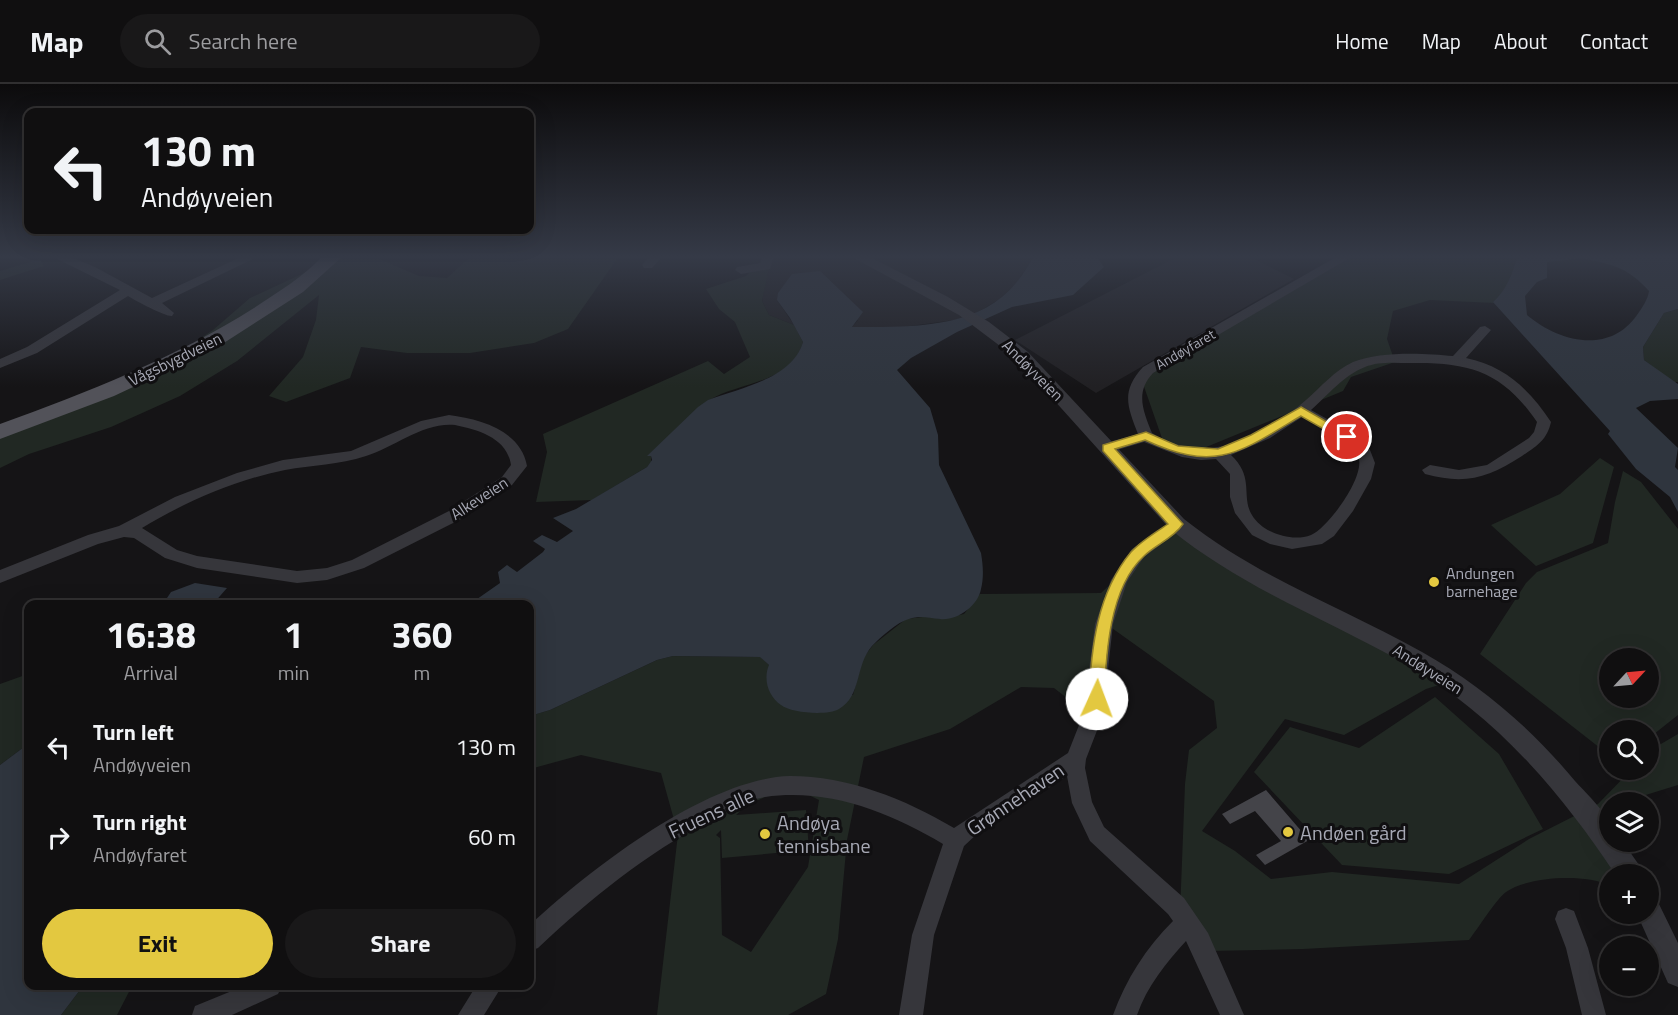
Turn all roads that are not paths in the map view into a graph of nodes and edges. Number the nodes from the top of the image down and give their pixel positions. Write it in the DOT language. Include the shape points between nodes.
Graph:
graph roads {
  1 [pos="113,299"];
  2 [pos="147,299"];
  3 [pos="159,299"];
  4 [pos="280,299"];
  5 [pos="938,299"];
  6 [pos="1270,299"];
  7 [pos="153,302"];
  8 [pos="168,314"];
  9 [pos="1485,330"];
  10 [pos="1457,360"];
  11 [pos="0,364"];
  12 [pos="1301,411"];
  13 [pos="0,432"];
  14 [pos="1146,436"];
  15 [pos="1107,448"];
  16 [pos="1219,453"];
  17 [pos="1430,470"];
  18 [pos="1176,524"];
  19 [pos="124,531"];
  20 [pos="0,577"];
  21 [pos="1076,759"];
  22 [pos="955,840"];
  23 [pos="1623,864"];
  24 [pos="1566,919"];
  25 [pos="1188,923"];
  26 [pos="1655,924"];
  27 [pos="534,936"];
  28 [pos="1678,973"];
  29 [pos="261,990"];
  30 [pos="487,990"];
  31 [pos="204,1015"];
  32 [pos="470,1015"];
  33 [pos="911,1015"];
  34 [pos="1125,1015"];
  35 [pos="1232,1015"];
  36 [pos="1594,1015"];
  1 -- 11 [label="street" via="32,350"];
  2 -- 7 [label="street"];
  3 -- 7 [label="street"];
  4 -- 13 [label="main road, Vågsbygdveien" via="204,347"];
  5 -- 15 [label="street, Andøyveien" via="975,319 1022,356"];
  6 -- 14 [label="street, Andøyfaret" via="1162,361 1138,379 1134,403"];
  7 -- 8 [label="street"];
  9 -- 10 [label="street"];
  10 -- 12 [label="street" via="1368,362 1352,368"];
  10 -- 17 [label="street" via="1482,365 1507,378 1534,405 1544,428 1541,435 1508,460 1482,472 1459,475"];
  12 -- 16 [label="street" via="1255,438"];
  12 -- 16 [label="street" via="1357,444 1368,463 1352,498 1322,537 1311,542 1287,542 1260,533 1243,516 1239,479"];
  14 -- 15 [label="street"];
  14 -- 16 [label="street" via="1175,449"];
  15 -- 18 [label="street, Andøyveien"];
  18 -- 21 [label="street" via="1138,553 1119,580 1104,624 1094,715"];
  18 -- 23 [label="street, Andøyveien" via="1228,563 1416,659 1477,702 1523,740 1552,771 1590,815"];
  19 -- 19 [label="street, Alkeveien" via="138,533 171,554 197,561 297,577 327,574 358,564 455,515 507,481 519,466 512,444 504,439 461,421 439,422 358,454 287,465 244,477 147,517"];
  19 -- 20 [label="street, Alkeveien"];
  21 -- 22 [label="street, Grønnehaven"];
  21 -- 25 [label="street" via="1082,803 1097,834 1160,890"];
  22 -- 27 [label="street, Fruens alle" via="913,817 838,791 766,788 716,807 660,836 577,895"];
  22 -- 33 [label="street, Grønnehaven" via="923,935"];
  24 -- 36 [label="street"];
  25 -- 34 [label="street" via="1158,956"];
  25 -- 35 [label="street" via="1210,962"];
  26 -- 28 [label="street"];
  29 -- 31 [label="street"];
  30 -- 32 [label="street"];
}
